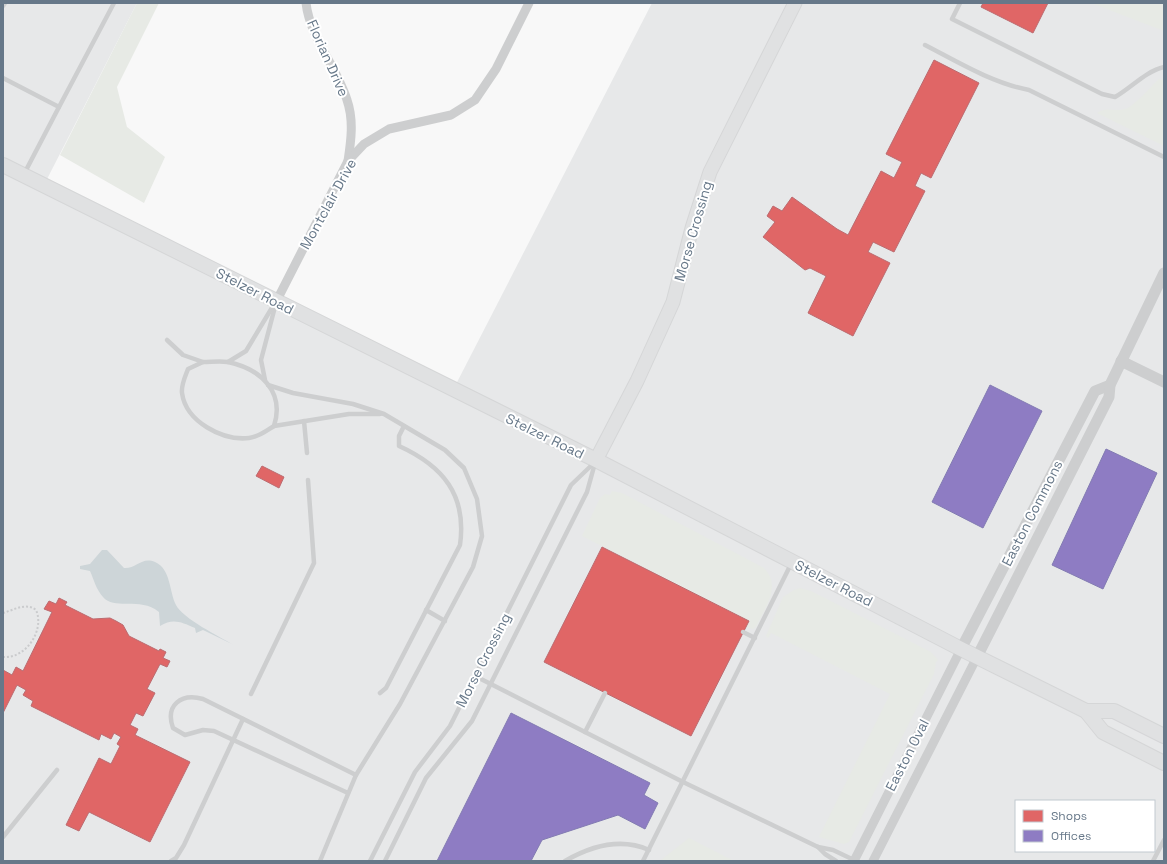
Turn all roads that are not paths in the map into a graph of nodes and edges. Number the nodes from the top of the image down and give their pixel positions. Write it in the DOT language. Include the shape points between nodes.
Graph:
graph roads {
  1 [pos="5,3"];
  2 [pos="114,3"];
  3 [pos="306,3"];
  4 [pos="529,3"];
  5 [pos="794,3"];
  6 [pos="960,3"];
  7 [pos="3,6"];
  8 [pos="924,45"];
  9 [pos="1164,67"];
  10 [pos="3,78"];
  11 [pos="59,107"];
  12 [pos="1164,157"];
  13 [pos="348,162"];
  14 [pos="3,165"];
  15 [pos="24,175"];
  16 [pos="1164,273"];
  17 [pos="276,302"];
  18 [pos="167,340"];
  19 [pos="1121,361"];
  20 [pos="203,362"];
  21 [pos="228,362"];
  22 [pos="265,380"];
  23 [pos="1164,382"];
  24 [pos="268,385"];
  25 [pos="1110,385"];
  26 [pos="384,414"];
  27 [pos="304,421"];
  28 [pos="274,426"];
  29 [pos="404,426"];
  30 [pos="307,453"];
  31 [pos="596,460"];
  32 [pos="308,480"];
  33 [pos="792,562"];
  34 [pos="426,610"];
  35 [pos="445,620"];
  36 [pos="743,632"];
  37 [pos="754,638"];
  38 [pos="961,649"];
  39 [pos="977,657"];
  40 [pos="475,676"];
  41 [pos="490,684"];
  42 [pos="380,693"];
  43 [pos="605,693"];
  44 [pos="250,694"];
  45 [pos="1086,711"];
  46 [pos="243,719"];
  47 [pos="585,732"];
  48 [pos="1164,736"];
  49 [pos="234,739"];
  50 [pos="1164,763"];
  51 [pos="57,770"];
  52 [pos="356,774"];
  53 [pos="683,782"];
  54 [pos="348,793"];
  55 [pos="3,837"];
  56 [pos="1164,840"];
  57 [pos="818,847"];
  58 [pos="649,850"];
  59 [pos="171,861"];
  60 [pos="320,861"];
  61 [pos="370,861"];
  62 [pos="385,861"];
  63 [pos="565,861"];
  64 [pos="643,861"];
  65 [pos="836,861"];
  66 [pos="855,861"];
  67 [pos="874,861"];
  68 [pos="1154,861"];
  1 -- 7 [label="lane"];
  2 -- 11 [label="lane"];
  3 -- 13 [label="street, Florian Drive" via="315,32 348,100 352,132"];
  4 -- 13 [label="street, Montclair Drive" via="496,69 475,100 451,115 389,129 364,144"];
  5 -- 31 [label="main road, Morse Crossing" via="710,172 673,302 637,381"];
  6 -- 9 [label="lane" via="952,19 1102,94 1115,96 1156,69"];
  8 -- 12 [label="lane" via="1003,83 1029,90"];
  10 -- 11 [label="lane"];
  11 -- 15 [label="lane"];
  13 -- 17 [label="street, Montclair Drive"];
  14 -- 15 [label="main road, Stelzer Road"];
  15 -- 17 [label="main road, Stelzer Road"];
  16 -- 19 [label="street, Easton Commons"];
  17 -- 21 [label="lane" via="246,351"];
  17 -- 22 [label="lane" via="261,360"];
  17 -- 31 [label="main road, Stelzer Road"];
  18 -- 20 [label="lane" via="183,355"];
  19 -- 23 [label="street"];
  19 -- 25 [label="street, Easton Commons"];
  20 -- 21 [label="lane"];
  20 -- 28 [label="lane" via="188,369 182,384 186,405 201,422 225,436 239,438 260,435"];
  21 -- 22 [label="lane" via="247,369"];
  22 -- 24 [label="lane"];
  24 -- 26 [label="lane" via="293,393 353,404"];
  24 -- 28 [label="lane" via="275,395 277,408"];
  25 -- 38 [label="street, Easton Commons" via="1095,391"];
  25 -- 39 [label="street, Easton Commons" via="1109,397"];
  26 -- 27 [label="lane" via="349,414"];
  26 -- 29 [label="lane"];
  27 -- 28 [label="lane"];
  27 -- 30 [label="lane"];
  29 -- 34 [label="lane" via="399,436 399,446 437,469 457,498 461,514 460,545"];
  29 -- 35 [label="lane" via="445,450 464,468 477,499 482,536 473,567"];
  31 -- 33 [label="main road, Stelzer Road"];
  31 -- 40 [label="lane, Morse Crossing" via="571,485"];
  31 -- 41 [label="lane, Morse Crossing" via="587,492"];
  32 -- 44 [label="lane" via="314,563"];
  33 -- 37 [label="lane"];
  33 -- 38 [label="main road, Stelzer Road"];
  34 -- 35 [label="lane"];
  34 -- 42 [label="lane" via="386,688"];
  35 -- 52 [label="lane" via="400,704"];
  36 -- 37 [label="lane"];
  37 -- 53 [label="lane"];
  38 -- 39 [label="main road, Stelzer Road"];
  38 -- 66 [label="street, Easton Oval"];
  39 -- 45 [label="main road, Stelzer Road"];
  39 -- 67 [label="street, Easton Oval"];
  40 -- 41 [label="lane"];
  40 -- 61 [label="lane, Morse Crossing" via="450,726 415,772"];
  41 -- 47 [label="lane"];
  41 -- 62 [label="lane, Morse Crossing" via="472,721 426,778"];
  43 -- 47 [label="lane"];
  45 -- 48 [label="main road, Stelzer Road" via="1114,711"];
  45 -- 50 [label="main road, Stelzer Road" via="1103,732"];
  46 -- 49 [label="lane"];
  46 -- 49 [label="lane" via="193,696 183,698 171,711 173,728 184,735 203,730 214,731"];
  46 -- 52 [label="lane"];
  47 -- 53 [label="lane"];
  49 -- 54 [label="lane"];
  49 -- 59 [label="lane" via="182,849"];
  51 -- 55 [label="lane"];
  52 -- 54 [label="lane"];
  53 -- 57 [label="lane"];
  53 -- 58 [label="lane"];
  54 -- 60 [label="lane"];
  56 -- 68 [label="lane"];
  57 -- 65 [label="lane"];
  57 -- 66 [label="lane" via="833,850"];
  58 -- 63 [label="lane" via="625,843 604,845 582,851"];
  58 -- 64 [label="lane"];
}
